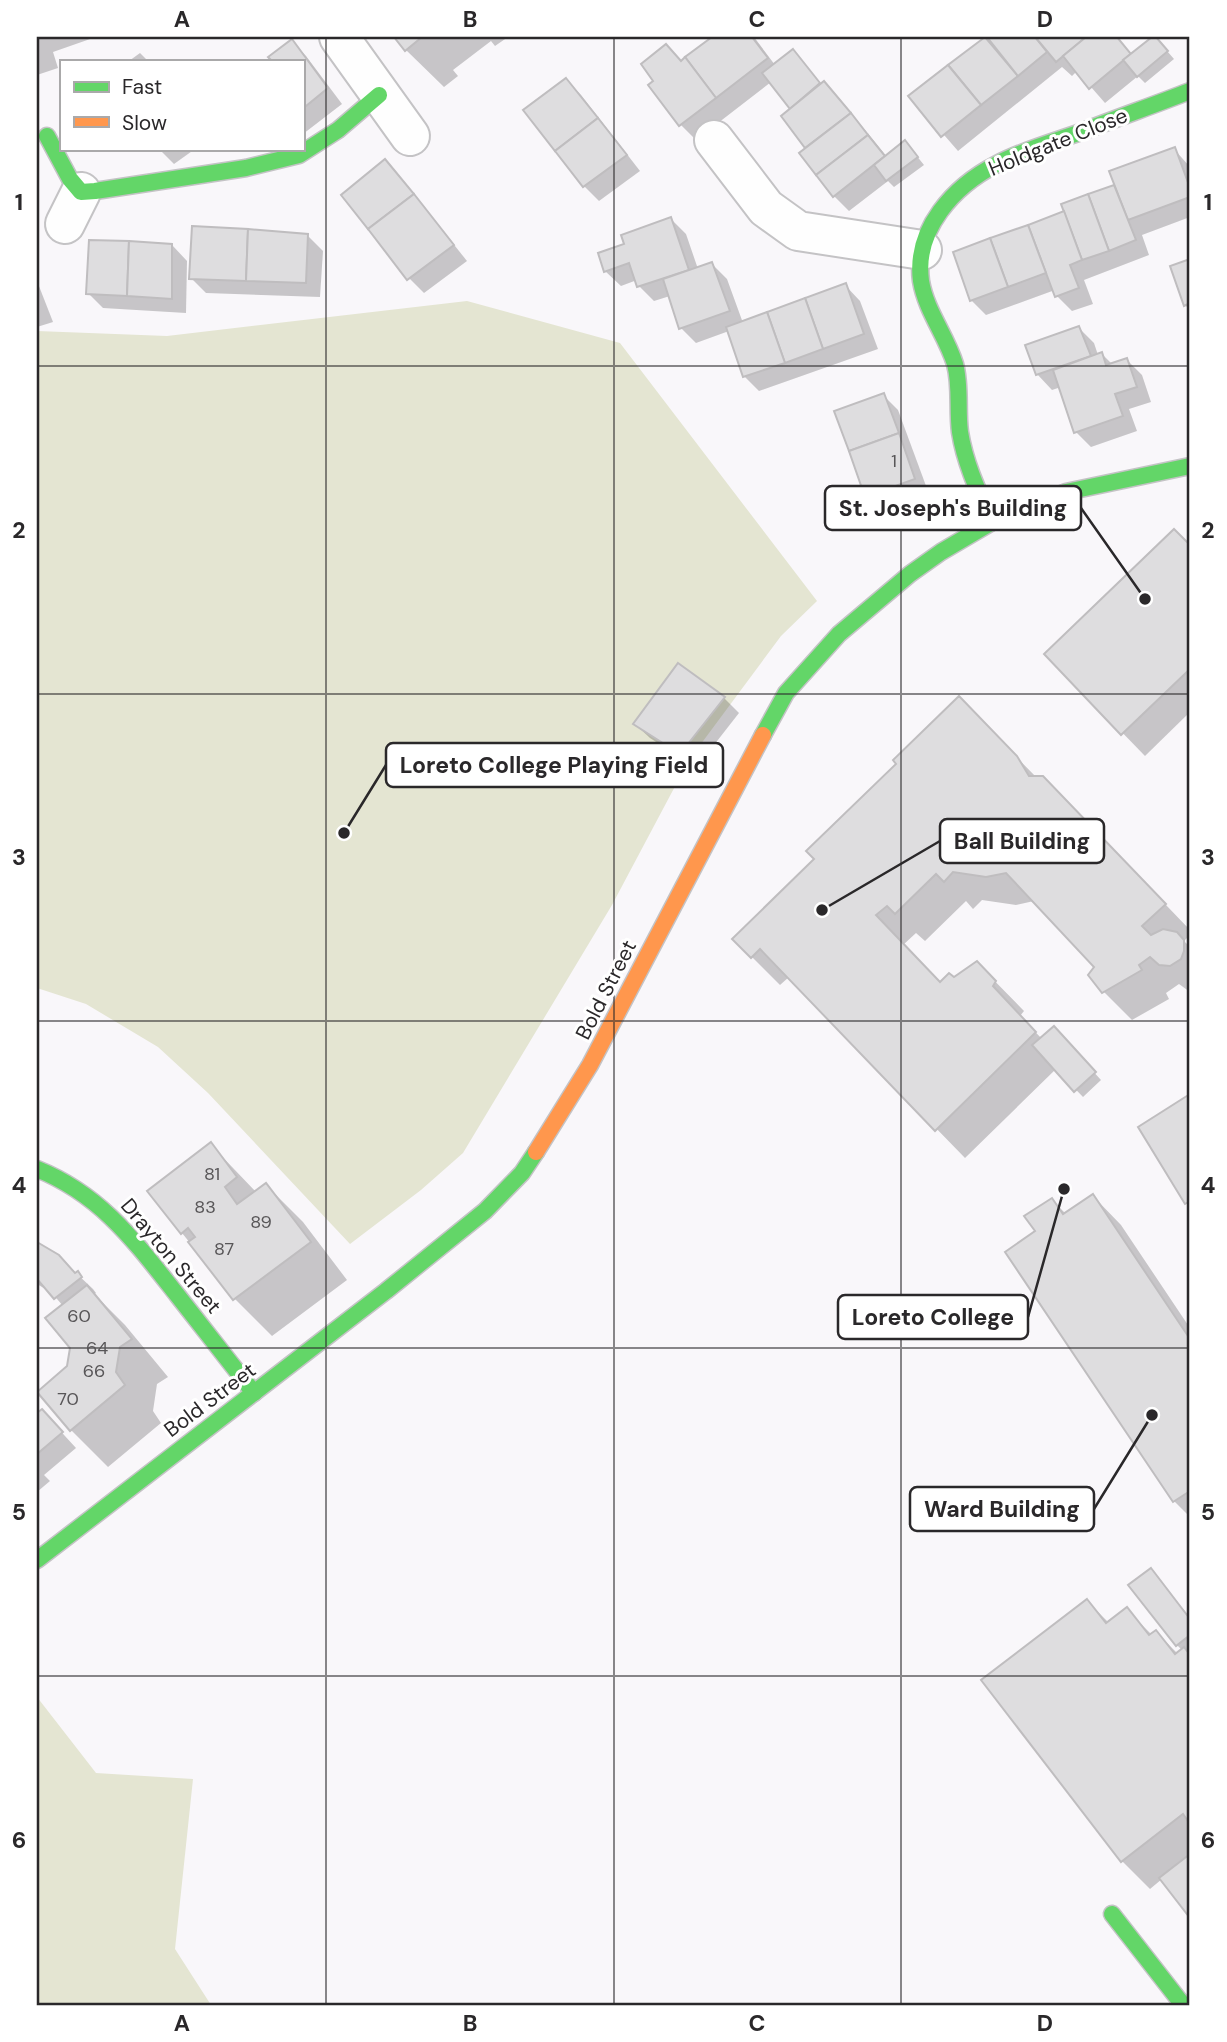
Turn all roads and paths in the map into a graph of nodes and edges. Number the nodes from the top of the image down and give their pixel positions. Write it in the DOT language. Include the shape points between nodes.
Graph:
graph roads {
  1 [pos="338,37"];
  2 [pos="1190,93"];
  3 [pos="379,95"];
  4 [pos="47,136"];
  5 [pos="410,136"];
  6 [pos="714,140"];
  7 [pos="922,250"];
  8 [pos="1190,466"];
  9 [pos="992,522"];
  10 [pos="37,1169"];
  11 [pos="254,1393"];
  12 [pos="37,1560"];
  13 [pos="1112,1914"];
  14 [pos="1183,2005"];
  1 -- 3 [label="street"];
  2 -- 7 [label="street, Holdgate Close" via="1023,152 981,173 936,215"];
  3 -- 4 [label="street" via="328,138 299,155 73,208 70,179"];
  3 -- 5 [label="street"];
  6 -- 7 [label="street" via="766,208 798,231"];
  7 -- 9 [label="street, Holdgate Close" via="925,297 956,368 961,440"];
  8 -- 9 [label="street, Bold Street" via="1066,492"];
  9 -- 11 [label="street, Bold Street" via="941,552 860,615 786,693 590,1065 522,1173 485,1211"];
  10 -- 11 [label="street, Drayton Street" via="67,1181 103,1208 137,1244"];
  11 -- 12 [label="street, Bold Street"];
  13 -- 14 [label="street"];
}
